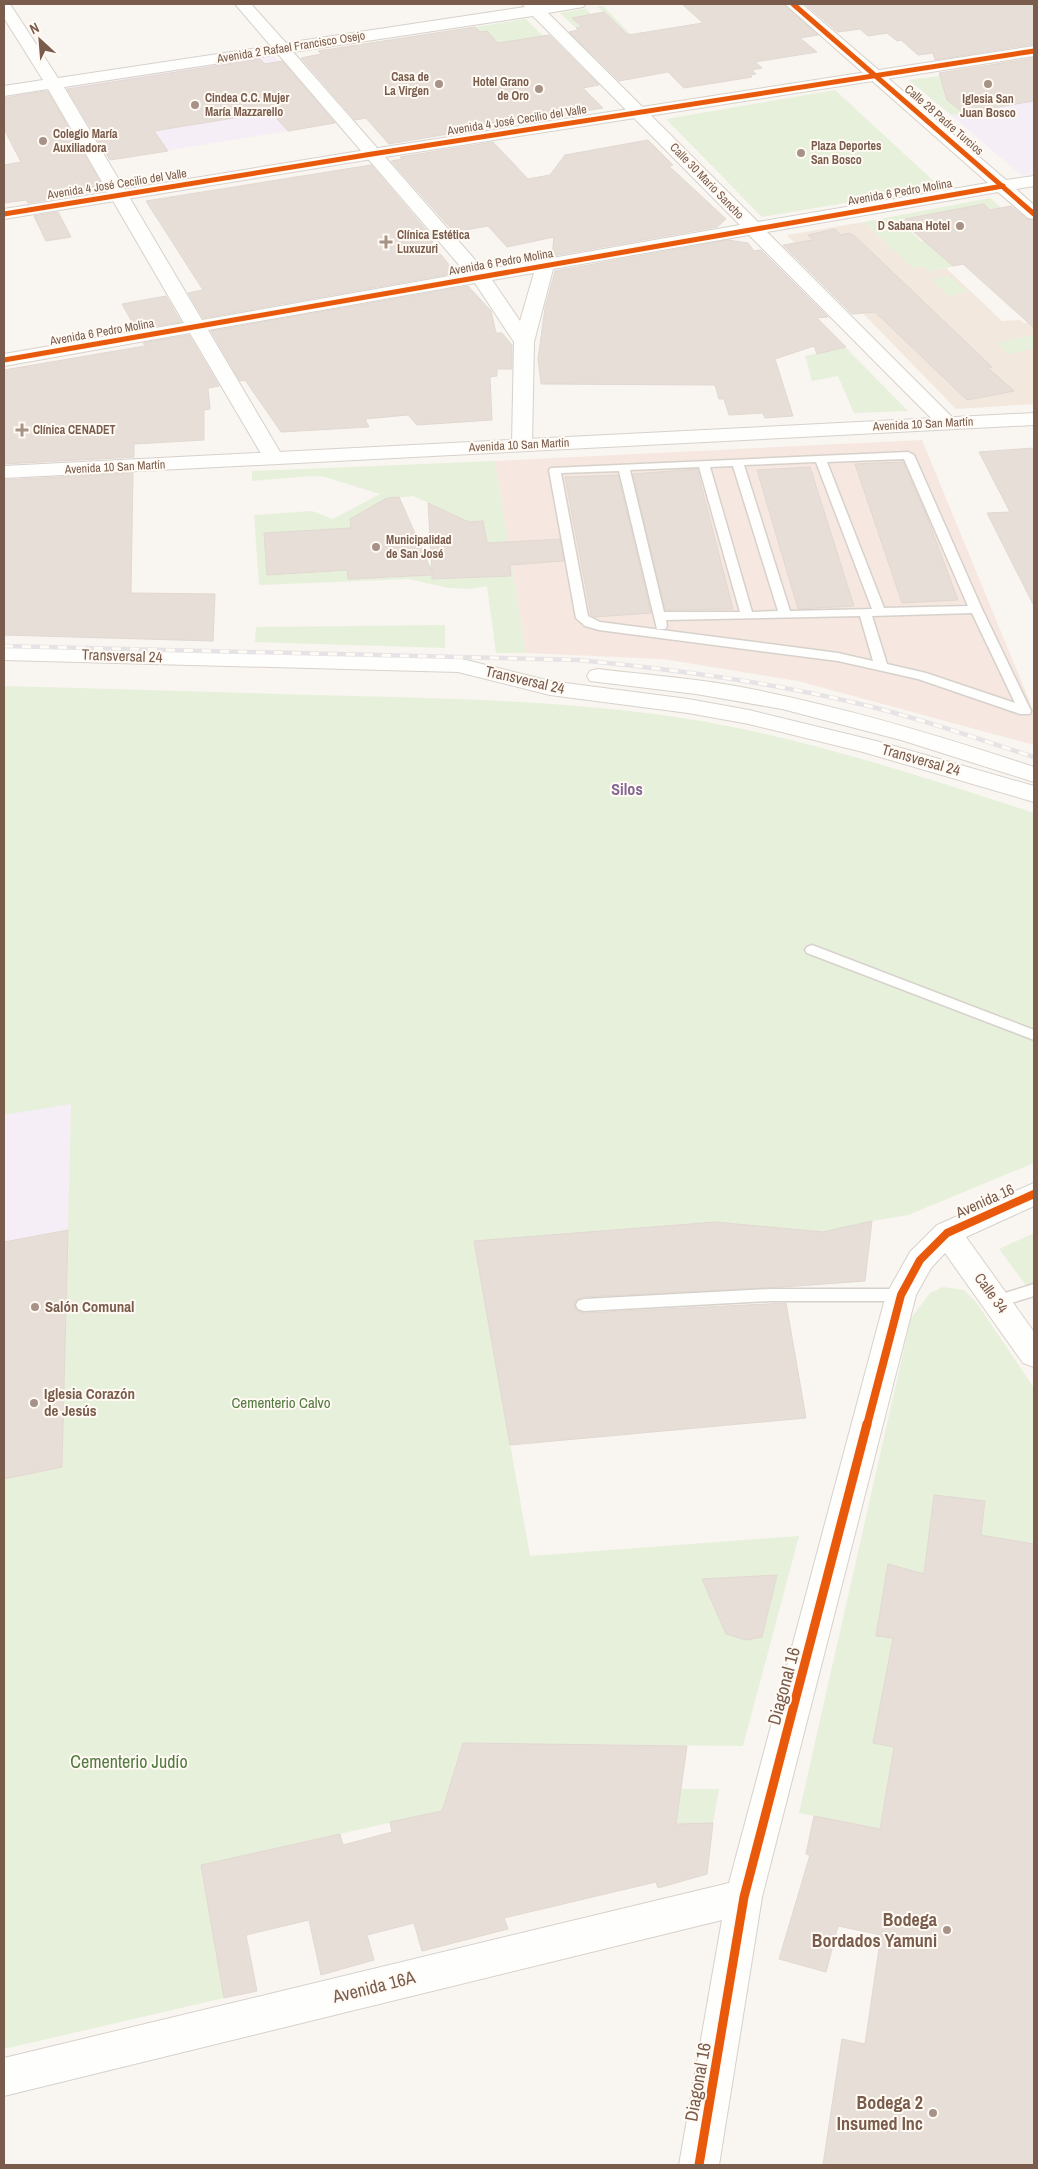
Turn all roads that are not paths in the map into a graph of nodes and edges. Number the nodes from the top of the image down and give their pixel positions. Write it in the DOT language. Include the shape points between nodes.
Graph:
graph roads {
  1 [pos="243,4"];
  2 [pos="578,4"];
  3 [pos="793,4"];
  4 [pos="4,6"];
  5 [pos="533,7"];
  6 [pos="281,48"];
  7 [pos="1034,51"];
  8 [pos="877,75"];
  9 [pos="53,83"];
  10 [pos="4,91"];
  11 [pos="640,112"];
  12 [pos="372,154"];
  13 [pos="1034,181"];
  14 [pos="1003,186"];
  15 [pos="119,195"];
  16 [pos="4,214"];
  17 [pos="1034,214"];
  18 [pos="754,229"];
  19 [pos="545,266"];
  20 [pos="479,277"];
  21 [pos="197,326"];
  22 [pos="524,342"];
  23 [pos="4,360"];
  24 [pos="1034,419"];
  25 [pos="948,423"];
  26 [pos="522,444"];
  27 [pos="273,457"];
  28 [pos="820,458"];
  29 [pos="737,462"];
  30 [pos="703,464"];
  31 [pos="624,467"];
  32 [pos="4,472"];
  33 [pos="976,609"];
  34 [pos="879,612"];
  35 [pos="865,613"];
  36 [pos="785,615"];
  37 [pos="659,616"];
  38 [pos="747,616"];
  39 [pos="722,629"];
  40 [pos="663,634"];
  41 [pos="4,639"];
  42 [pos="4,652"];
  43 [pos="881,666"];
  44 [pos="1029,714"];
  45 [pos="1034,775"];
  46 [pos="1034,794"];
  47 [pos="812,950"];
  48 [pos="1034,1035"];
  49 [pos="1034,1194"];
  50 [pos="947,1232"];
  51 [pos="1034,1290"];
  52 [pos="901,1295"];
  53 [pos="998,1301"];
  54 [pos="584,1305"];
  55 [pos="1034,1355"];
  56 [pos="744,1897"];
  57 [pos="4,2077"];
  58 [pos="699,2165"];
  1 -- 6 [label="street"];
  2 -- 5 [label="street, Avenida 2 Rafael Francisco Osejo"];
  3 -- 8 [label="street, Calle 28 Padre Turcios"];
  4 -- 9 [label="street"];
  5 -- 6 [label="street, Avenida 2 Rafael Francisco Osejo"];
  5 -- 11 [label="street, Calle 30 Mario Sancho"];
  6 -- 9 [label="street, Avenida 2 Rafael Francisco Osejo"];
  6 -- 12 [label="street"];
  7 -- 8 [label="street, Avenida 4 José Cecilio del Valle"];
  8 -- 11 [label="street, Avenida 4 José Cecilio del Valle"];
  8 -- 14 [label="street, Calle 28 Padre Turcios"];
  9 -- 10 [label="street, Avenida 2 Rafael Francisco Osejo"];
  9 -- 15 [label="street"];
  11 -- 12 [label="street, Avenida 4 José Cecilio del Valle"];
  11 -- 18 [label="street, Calle 30 Mario Sancho"];
  12 -- 15 [label="street, Avenida 4 José Cecilio del Valle"];
  12 -- 20 [label="street"];
  13 -- 14 [label="street, Avenida 6 Pedro Molina"];
  14 -- 17 [label="street, Calle 28 Padre Turcios"];
  14 -- 18 [label="street, Avenida 6 Pedro Molina"];
  15 -- 16 [label="street, Avenida 4 José Cecilio del Valle"];
  15 -- 21 [label="street"];
  18 -- 19 [label="street, Avenida 6 Pedro Molina"];
  18 -- 25 [label="street, Calle 30 Mario Sancho"];
  19 -- 20 [label="street, Avenida 6 Pedro Molina"];
  19 -- 22 [label="street"];
  20 -- 21 [label="street, Avenida 6 Pedro Molina"];
  20 -- 22 [label="street"];
  21 -- 23 [label="street, Avenida 6 Pedro Molina"];
  21 -- 27 [label="street"];
  22 -- 26 [label="street"];
  24 -- 25 [label="street, Avenida 10 San Martín"];
  25 -- 26 [label="street, Avenida 10 San Martín"];
  26 -- 27 [label="street, Avenida 10 San Martín"];
  27 -- 32 [label="street, Avenida 10 San Martín"];
  28 -- 29 [label="lane"];
  28 -- 33 [label="lane" via="908,455"];
  28 -- 34 [label="lane"];
  29 -- 30 [label="lane"];
  29 -- 36 [label="lane"];
  30 -- 31 [label="lane"];
  30 -- 38 [label="lane"];
  31 -- 37 [label="lane"];
  31 -- 40 [label="lane" via="555,470 580,612 589,623"];
  33 -- 34 [label="lane"];
  33 -- 44 [label="lane"];
  34 -- 35 [label="lane"];
  35 -- 36 [label="lane"];
  35 -- 43 [label="lane"];
  36 -- 38 [label="lane"];
  37 -- 39 [label="lane"];
  37 -- 40 [label="lane"];
  38 -- 39 [label="lane"];
  39 -- 40 [label="lane"];
  39 -- 43 [label="lane"];
  41 -- 45 [label="street, Transversal 24" via="465,652 555,672 696,687 850,718"];
  42 -- 46 [label="street, Transversal 24" via="476,668 548,688 705,708 775,722"];
  43 -- 44 [label="lane" via="922,676"];
  47 -- 48 [label="lane"];
  49 -- 50 [label="street, Avenida 16"];
  50 -- 52 [label="street, Diagonal 16" via="920,1260"];
  50 -- 53 [label="street, Calle 34"];
  51 -- 53 [label="lane"];
  52 -- 54 [label="lane" via="770,1295"];
  52 -- 56 [label="street, Diagonal 16"];
  53 -- 55 [label="street, Calle 34"];
  56 -- 57 [label="street, Avenida 16A"];
  56 -- 58 [label="street, Diagonal 16"];
}
